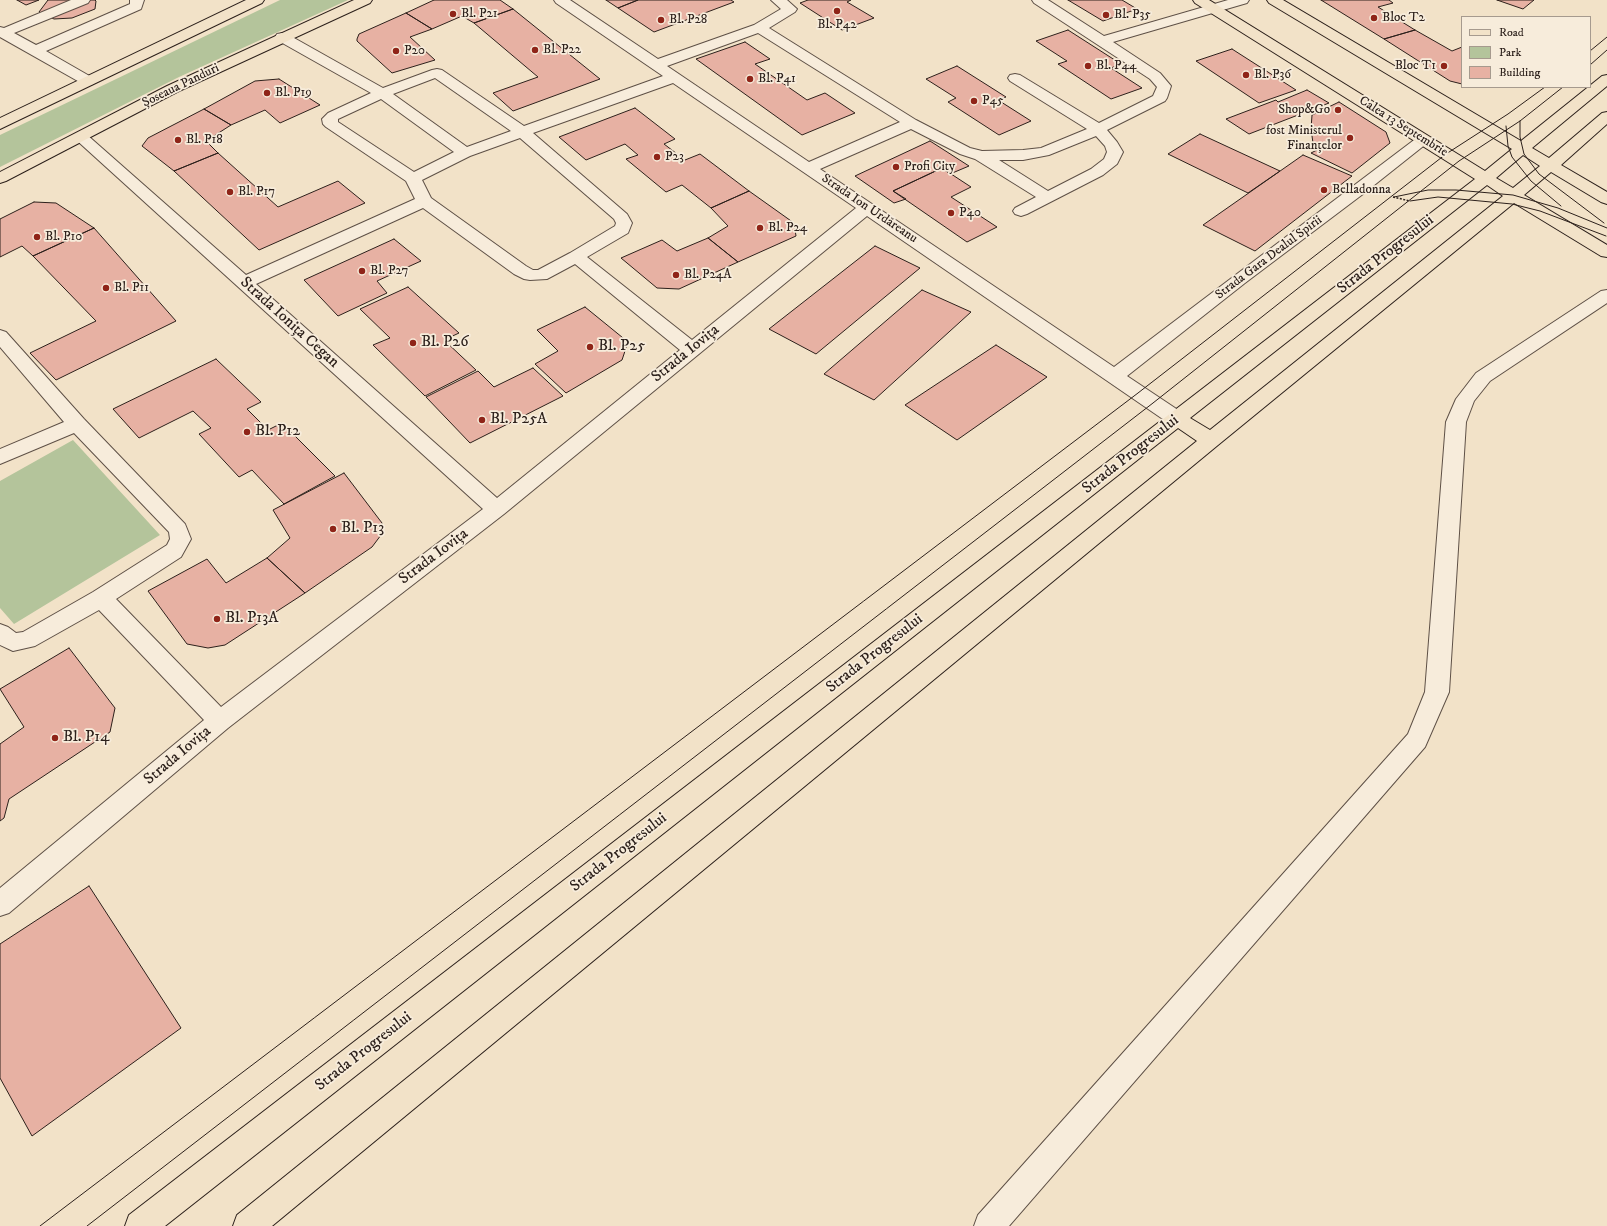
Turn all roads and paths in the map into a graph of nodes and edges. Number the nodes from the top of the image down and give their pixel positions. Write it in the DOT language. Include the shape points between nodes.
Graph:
graph roads {
  1 [pos="83,0"];
  2 [pos="137,0"];
  3 [pos="257,0"];
  4 [pos="365,0"];
  5 [pos="561,0"];
  6 [pos="778,0"];
  7 [pos="1039,0"];
  8 [pos="1242,0"];
  9 [pos="1274,0"];
  10 [pos="1206,4"];
  11 [pos="759,28"];
  12 [pos="2,32"];
  13 [pos="282,37"];
  14 [pos="1103,41"];
  15 [pos="35,51"];
  16 [pos="656,65"];
  17 [pos="675,77"];
  18 [pos="1015,78"];
  19 [pos="1607,78"];
  20 [pos="88,81"];
  21 [pos="382,93"];
  22 [pos="1607,116"];
  23 [pos="911,123"];
  24 [pos="0,124"];
  25 [pos="1098,129"];
  26 [pos="522,132"];
  27 [pos="81,137"];
  28 [pos="1423,140"];
  29 [pos="1523,148"];
  30 [pos="466,153"];
  31 [pos="981,156"];
  32 [pos="1551,165"];
  33 [pos="808,168"];
  34 [pos="0,178"];
  35 [pos="413,178"];
  36 [pos="1486,178"];
  37 [pos="1513,195"];
  38 [pos="1048,198"];
  39 [pos="1607,199"];
  40 [pos="424,201"];
  41 [pos="866,208"];
  42 [pos="1021,212"];
  43 [pos="1607,252"];
  44 [pos="576,257"];
  45 [pos="244,283"];
  46 [pos="1607,295"];
  47 [pos="0,336"];
  48 [pos="691,350"];
  49 [pos="1114,376"];
  50 [pos="1177,419"];
  51 [pos="77,424"];
  52 [pos="1211,440"];
  53 [pos="0,457"];
  54 [pos="497,509"];
  55 [pos="101,598"];
  56 [pos="0,633"];
  57 [pos="220,721"];
  58 [pos="0,904"];
  59 [pos="140,1226"];
  60 [pos="248,1226"];
  61 [pos="990,1226"];
  1 -- 12 [label="street"];
  2 -- 15 [label="street" via="136,6"];
  3 -- 20 [label="main road"];
  4 -- 13 [label="main road, Șoseaua Panduri"];
  5 -- 16 [label="street, Strada Ion Urdăreanu"];
  6 -- 11 [label="street" via="790,9"];
  7 -- 14 [label="street"];
  8 -- 10 [label="street"];
  9 -- 29 [label="main road"];
  10 -- 14 [label="street"];
  10 -- 28 [label="main road, Calea 13 Septembrie"];
  11 -- 16 [label="street"];
  11 -- 23 [label="street"];
  12 -- 15 [label="street"];
  13 -- 21 [label="street"];
  13 -- 27 [label="main road, Șoseaua Panduri" via="172,89"];
  14 -- 25 [label="street" via="1155,76 1164,86 1160,98"];
  15 -- 20 [label="street"];
  16 -- 17 [label="street, Strada Ion Urdăreanu"];
  17 -- 26 [label="street"];
  17 -- 33 [label="street, Strada Ion Urdăreanu"];
  18 -- 25 [label="street"];
  19 -- 29 [label="main road, Strada Progresului"];
  20 -- 24 [label="main road"];
  21 -- 26 [label="street" via="438,73"];
  21 -- 30 [label="street"];
  21 -- 35 [label="street" via="333,116 331,124"];
  22 -- 32 [label="main road, Strada Progresului"];
  23 -- 31 [label="street" via="965,151"];
  23 -- 33 [label="street"];
  25 -- 31 [label="street" via="1044,152"];
  25 -- 38 [label="street" via="1115,152 1111,161 1097,172"];
  26 -- 30 [label="street"];
  26 -- 44 [label="street" via="624,223 622,229"];
  27 -- 34 [label="main road, Șoseaua Panduri"];
  27 -- 45 [label="street, Strada Ionița Cegan"];
  28 -- 36 [label="main road, Calea 13 Septembrie"];
  28 -- 49 [label="street, Strada Gara Dealul Spirii"];
  29 -- 32 [label="main road"];
  29 -- 36 [label="main road, Strada Progresului"];
  30 -- 35 [label="street"];
  31 -- 38 [label="street"];
  32 -- 37 [label="main road, Strada Progresului"];
  32 -- 39 [label="main road"];
  33 -- 41 [label="street, Strada Ion Urdăreanu"];
  35 -- 40 [label="street"];
  36 -- 37 [label="main road, Calea 13 Septembrie"];
  36 -- 50 [label="main road, Strada Progresului"];
  37 -- 43 [label="main road, Calea 13 Septembrie"];
  37 -- 52 [label="main road, Strada Progresului"];
  38 -- 42 [label="street"];
  40 -- 44 [label="street" via="530,275 541,275"];
  40 -- 45 [label="street"];
  41 -- 48 [label="street, Strada Iovița"];
  41 -- 49 [label="street, Strada Ion Urdăreanu"];
  44 -- 48 [label="street"];
  45 -- 54 [label="street, Strada Ionița Cegan"];
  46 -- 61 [label="street" via="1483,377 1466,399 1456,422 1438,692 1417,740"];
  47 -- 51 [label="street"];
  48 -- 54 [label="street, Strada Iovița"];
  49 -- 50 [label="street, Strada Ion Urdăreanu"];
  50 -- 52 [label="main road"];
  50 -- 59 [label="main road, Strada Progresului"];
  51 -- 53 [label="street"];
  51 -- 55 [label="street" via="178,529 181,539 174,551"];
  52 -- 60 [label="main road, Strada Progresului"];
  54 -- 57 [label="street, Strada Iovița"];
  55 -- 56 [label="street" via="27,640 13,642"];
  55 -- 57 [label="street"];
  57 -- 58 [label="street, Strada Iovița"];
}
